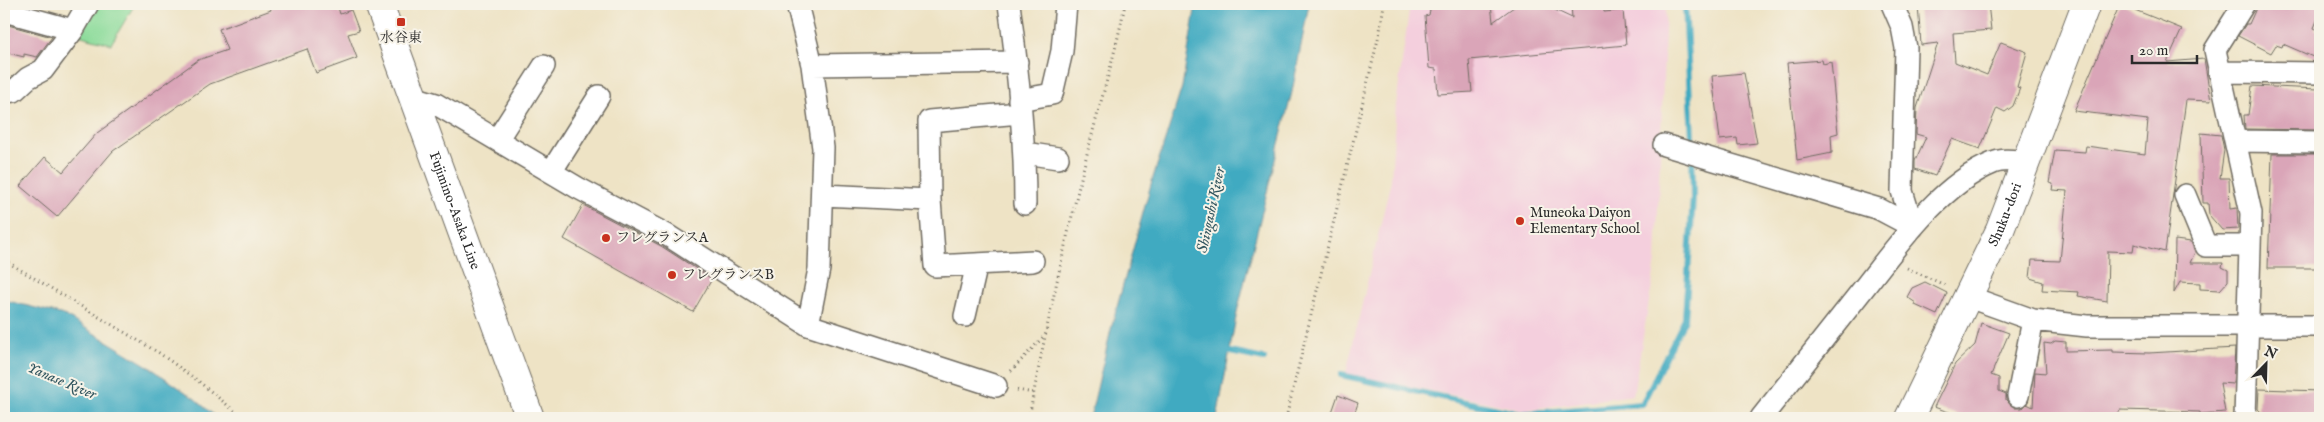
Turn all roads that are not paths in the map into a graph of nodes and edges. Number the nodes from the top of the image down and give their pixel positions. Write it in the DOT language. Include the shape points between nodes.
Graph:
graph roads {
  1 [pos="88,4"];
  2 [pos="378,4"];
  3 [pos="797,4"];
  4 [pos="817,4"];
  5 [pos="1009,4"];
  6 [pos="1066,4"];
  7 [pos="1892,4"];
  8 [pos="2086,4"];
  9 [pos="2244,4"];
  10 [pos="4,11"];
  11 [pos="73,30"];
  12 [pos="1017,62"];
  13 [pos="812,65"];
  14 [pos="544,66"];
  15 [pos="2219,72"];
  16 [pos="2320,73"];
  17 [pos="4,92"];
  18 [pos="599,96"];
  19 [pos="413,97"];
  20 [pos="1019,107"];
  21 [pos="497,140"];
  22 [pos="2235,141"];
  23 [pos="2320,142"];
  24 [pos="1664,145"];
  25 [pos="1025,153"];
  26 [pos="1058,158"];
  27 [pos="2027,162"];
  28 [pos="550,172"];
  29 [pos="822,195"];
  30 [pos="2185,196"];
  31 [pos="930,200"];
  32 [pos="1025,204"];
  33 [pos="1913,226"];
  34 [pos="2250,246"];
  35 [pos="1033,261"];
  36 [pos="977,264"];
  37 [pos="1969,297"];
  38 [pos="965,316"];
  39 [pos="2033,320"];
  40 [pos="808,325"];
  41 [pos="2320,326"];
  42 [pos="2247,327"];
  43 [pos="996,386"];
  44 [pos="2018,396"];
  45 [pos="530,418"];
  46 [pos="1761,418"];
  47 [pos="1909,418"];
  48 [pos="2245,418"];
  1 -- 11 [label="street"];
  2 -- 19 [label="main road, Fujimino-Asaka Line"];
  3 -- 4 [label="street"];
  3 -- 13 [label="street"];
  5 -- 12 [label="street"];
  6 -- 20 [label="street" via="1062,50 1052,94"];
  7 -- 33 [label="street" via="1902,27 1906,48 1902,191"];
  8 -- 27 [label="main road, Shuku-dori"];
  9 -- 15 [label="street" via="2215,50"];
  10 -- 11 [label="street"];
  11 -- 17 [label="street" via="43,70 28,78 14,92"];
  12 -- 13 [label="street"];
  12 -- 20 [label="street"];
  13 -- 29 [label="street" via="823,148"];
  14 -- 21 [label="street"];
  15 -- 16 [label="street"];
  15 -- 22 [label="street"];
  18 -- 28 [label="street"];
  19 -- 21 [label="street" via="436,104"];
  19 -- 45 [label="main road, Fujimino-Asaka Line"];
  20 -- 25 [label="street"];
  20 -- 31 [label="street" via="929,121"];
  21 -- 28 [label="street"];
  22 -- 23 [label="street"];
  22 -- 34 [label="street" via="2251,213"];
  24 -- 33 [label="street" via="1879,209"];
  25 -- 26 [label="street"];
  25 -- 32 [label="street"];
  27 -- 33 [label="street" via="2000,160 1984,168 1968,177"];
  27 -- 37 [label="main road, Shuku-dori"];
  28 -- 40 [label="street" via="667,236"];
  29 -- 31 [label="street"];
  29 -- 40 [label="street" via="818,268"];
  30 -- 34 [label="street" via="2206,246"];
  31 -- 36 [label="street" via="935,266"];
  33 -- 46 [label="street"];
  34 -- 42 [label="street"];
  35 -- 36 [label="street"];
  36 -- 38 [label="street"];
  37 -- 39 [label="street"];
  37 -- 47 [label="main road, Shuku-dori"];
  39 -- 42 [label="street" via="2087,326"];
  39 -- 44 [label="street"];
  40 -- 43 [label="street"];
  41 -- 42 [label="street"];
  42 -- 48 [label="street"];
}
